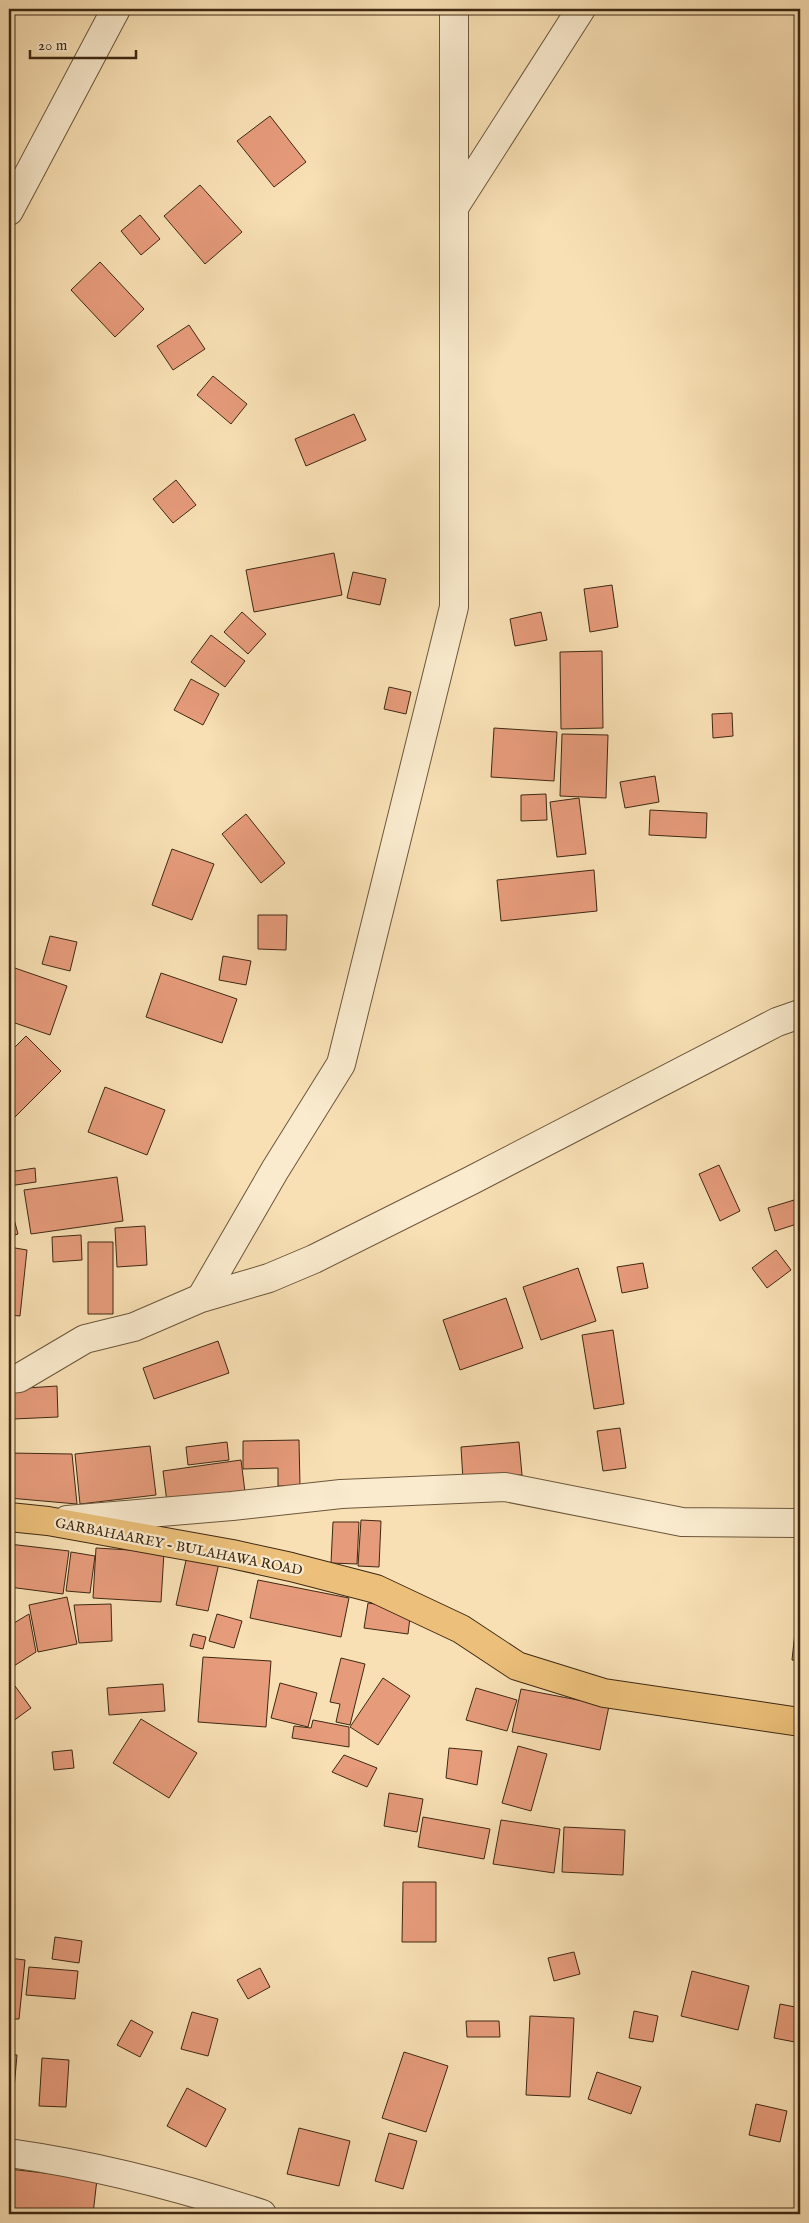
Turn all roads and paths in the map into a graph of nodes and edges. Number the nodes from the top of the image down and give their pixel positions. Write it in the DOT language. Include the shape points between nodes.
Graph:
graph roads {
  1 [pos="116,9"];
  2 [pos="454,9"];
  3 [pos="580,9"];
  4 [pos="454,206"];
  5 [pos="9,211"];
  6 [pos="800,1014"];
  7 [pos="201,1298"];
  8 [pos="9,1379"];
  9 [pos="9,1517"];
  10 [pos="48,1521"];
  11 [pos="800,1523"];
  12 [pos="800,1722"];
  13 [pos="9,2153"];
  14 [pos="262,2214"];
  1 -- 5 [label="street"];
  2 -- 4 [label="street"];
  3 -- 4 [label="street"];
  4 -- 7 [label="street" via="454,607 341,1064"];
  6 -- 7 [label="street" via="777,1022 314,1259 269,1278"];
  7 -- 8 [label="street" via="134,1327 85,1339 19,1378"];
  9 -- 10 [label="main road, GARBAHAAREY - BULAHAWA ROAD"];
  10 -- 11 [label="street" via="341,1494 505,1487 682,1522"];
  10 -- 12 [label="main road, GARBAHAAREY - BULAHAWA ROAD" via="232,1554 376,1589 461,1629 518,1666 604,1693"];
  13 -- 14 [label="street" via="62,2160 214,2198"];
}
